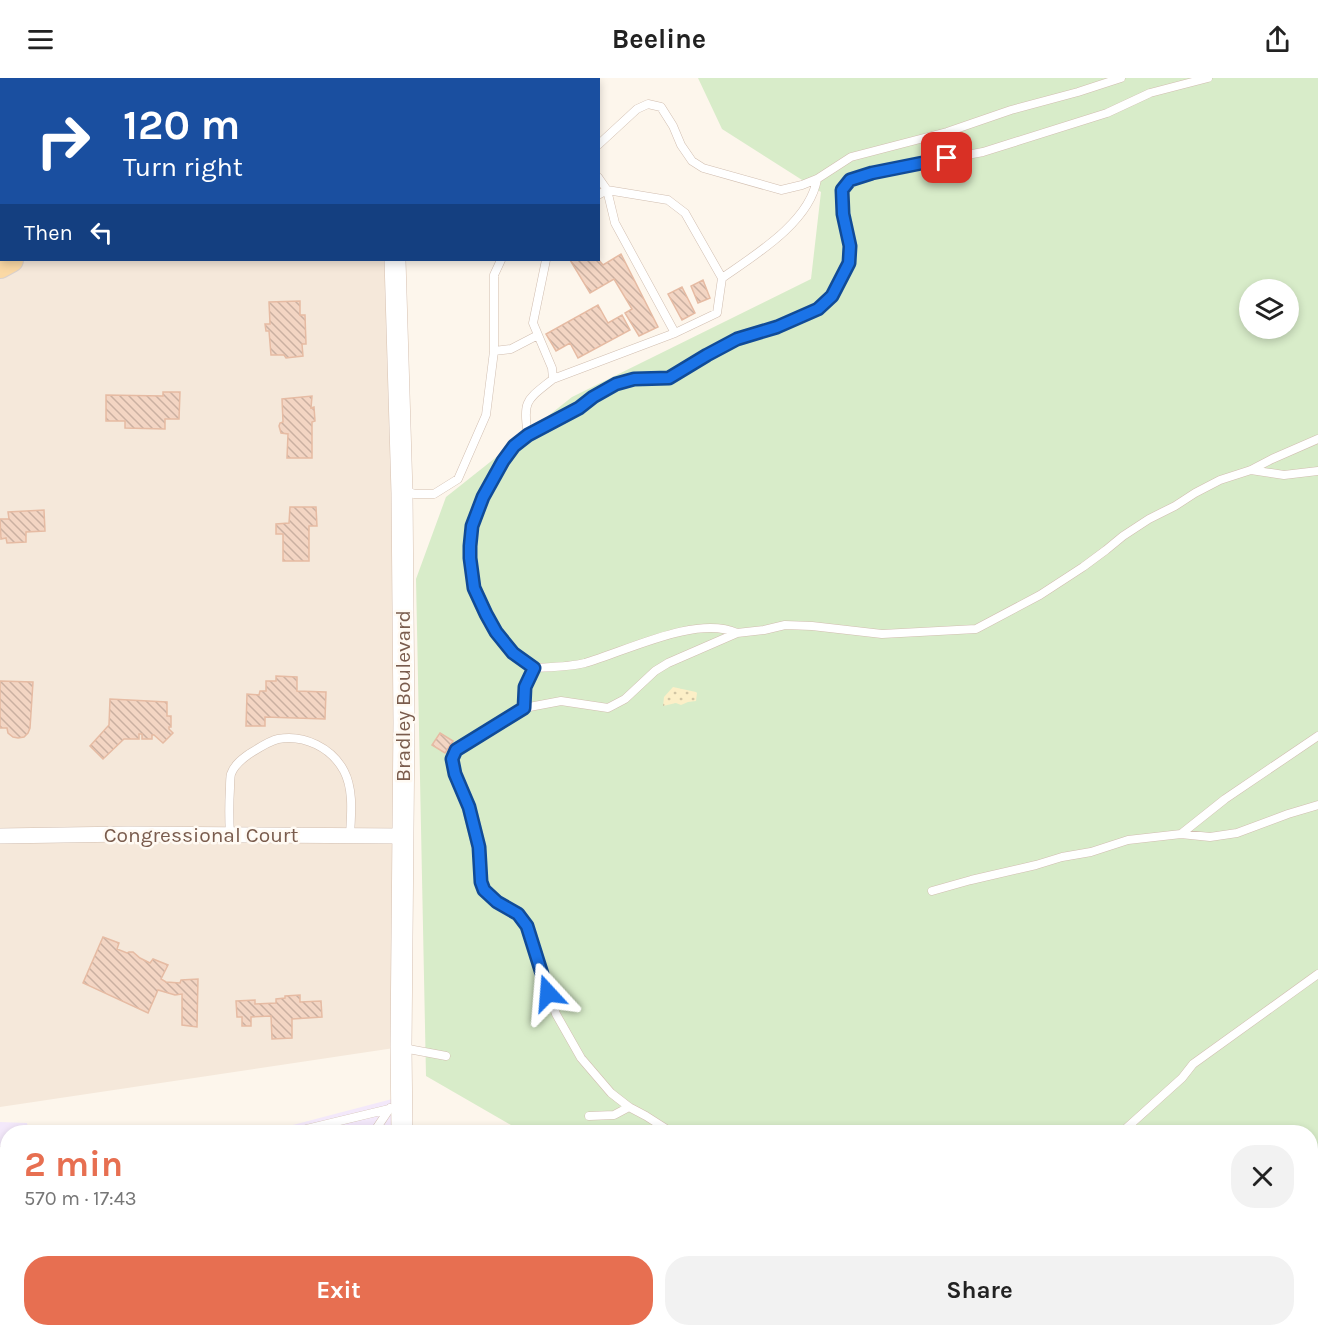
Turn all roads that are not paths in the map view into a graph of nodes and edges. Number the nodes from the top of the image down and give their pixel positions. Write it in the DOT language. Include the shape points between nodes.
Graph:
graph roads {
  1 [pos="1121,78"];
  2 [pos="1208,78"];
  3 [pos="600,143"];
  4 [pos="817,179"];
  5 [pos="600,180"];
  6 [pos="607,190"];
  7 [pos="600,194"];
  8 [pos="395,261"];
  9 [pos="501,261"];
  10 [pos="546,261"];
  11 [pos="722,278"];
  12 [pos="675,333"];
  13 [pos="538,335"];
  14 [pos="494,351"];
  15 [pos="553,379"];
  16 [pos="528,435"];
  17 [pos="1318,439"];
  18 [pos="1251,470"];
  19 [pos="1318,471"];
  20 [pos="401,489"];
  21 [pos="737,633"];
  22 [pos="534,668"];
  23 [pos="524,708"];
  24 [pos="1318,736"];
  25 [pos="1318,805"];
  26 [pos="1181,834"];
  27 [pos="230,835"];
  28 [pos="0,836"];
  29 [pos="350,836"];
  30 [pos="402,836"];
  31 [pos="932,891"];
  32 [pos="1318,974"];
  33 [pos="401,1047"];
  34 [pos="446,1056"];
  35 [pos="396,1105"];
  36 [pos="629,1107"];
  37 [pos="589,1116"];
  38 [pos="320,1125"];
  39 [pos="380,1125"];
  40 [pos="400,1125"];
  41 [pos="660,1125"];
  42 [pos="1130,1125"];
  1 -- 4 [label="lane" via="851,157"];
  2 -- 16 [label="lane" via="1150,93 1107,113 983,152 850,180 842,190 849,263 832,296 818,309 737,339 669,378 616,384"];
  3 -- 4 [label="lane" via="637,109 648,104 661,107 692,161 703,168 781,190"];
  4 -- 11 [label="lane" via="798,219"];
  5 -- 6 [label="lane"];
  6 -- 7 [label="lane"];
  6 -- 11 [label="lane" via="668,200 686,213"];
  6 -- 12 [label="lane" via="615,223"];
  8 -- 20 [label="main road, Bradley Boulevard"];
  9 -- 14 [label="lane" via="494,275"];
  10 -- 13 [label="lane" via="533,323"];
  11 -- 12 [label="lane" via="717,313"];
  12 -- 15 [label="lane"];
  13 -- 14 [label="lane" via="511,349"];
  13 -- 15 [label="lane"];
  14 -- 20 [label="lane" via="486,415 458,479 434,494"];
  15 -- 16 [label="lane" via="526,406"];
  16 -- 22 [label="lane" via="503,461 483,497 472,526 470,558 474,588 496,632 513,653"];
  17 -- 18 [label="lane"];
  18 -- 19 [label="lane" via="1284,475"];
  18 -- 21 [label="lane" via="1220,480 1149,519 1040,595 976,628 882,634 785,625"];
  20 -- 30 [label="main road, Bradley Boulevard"];
  21 -- 22 [label="lane" via="703,627 583,664"];
  21 -- 23 [label="lane" via="668,663 626,699 608,708 561,701"];
  22 -- 23 [label="lane" via="525,687"];
  23 -- 36 [label="lane" via="456,750 452,759 479,847 481,882 484,890 518,914 527,926 556,1014 581,1058 611,1093"];
  24 -- 26 [label="lane"];
  25 -- 26 [label="lane" via="1238,833 1210,837"];
  26 -- 31 [label="lane" via="1128,840"];
  27 -- 28 [label="street, Congressional Court"];
  27 -- 29 [label="street, Congressional Court"];
  27 -- 29 [label="lane" via="231,774 239,761 277,739 299,739 321,745 344,772 349,788"];
  29 -- 30 [label="street, Congressional Court"];
  30 -- 33 [label="main road, Bradley Boulevard"];
  32 -- 42 [label="lane" via="1193,1064"];
  33 -- 34 [label="lane"];
  33 -- 35 [label="main road, Bradley Boulevard"];
  35 -- 38 [label="lane"];
  35 -- 39 [label="lane"];
  35 -- 40 [label="main road, Bradley Boulevard"];
  36 -- 37 [label="lane" via="614,1115"];
  36 -- 41 [label="lane"];
}
